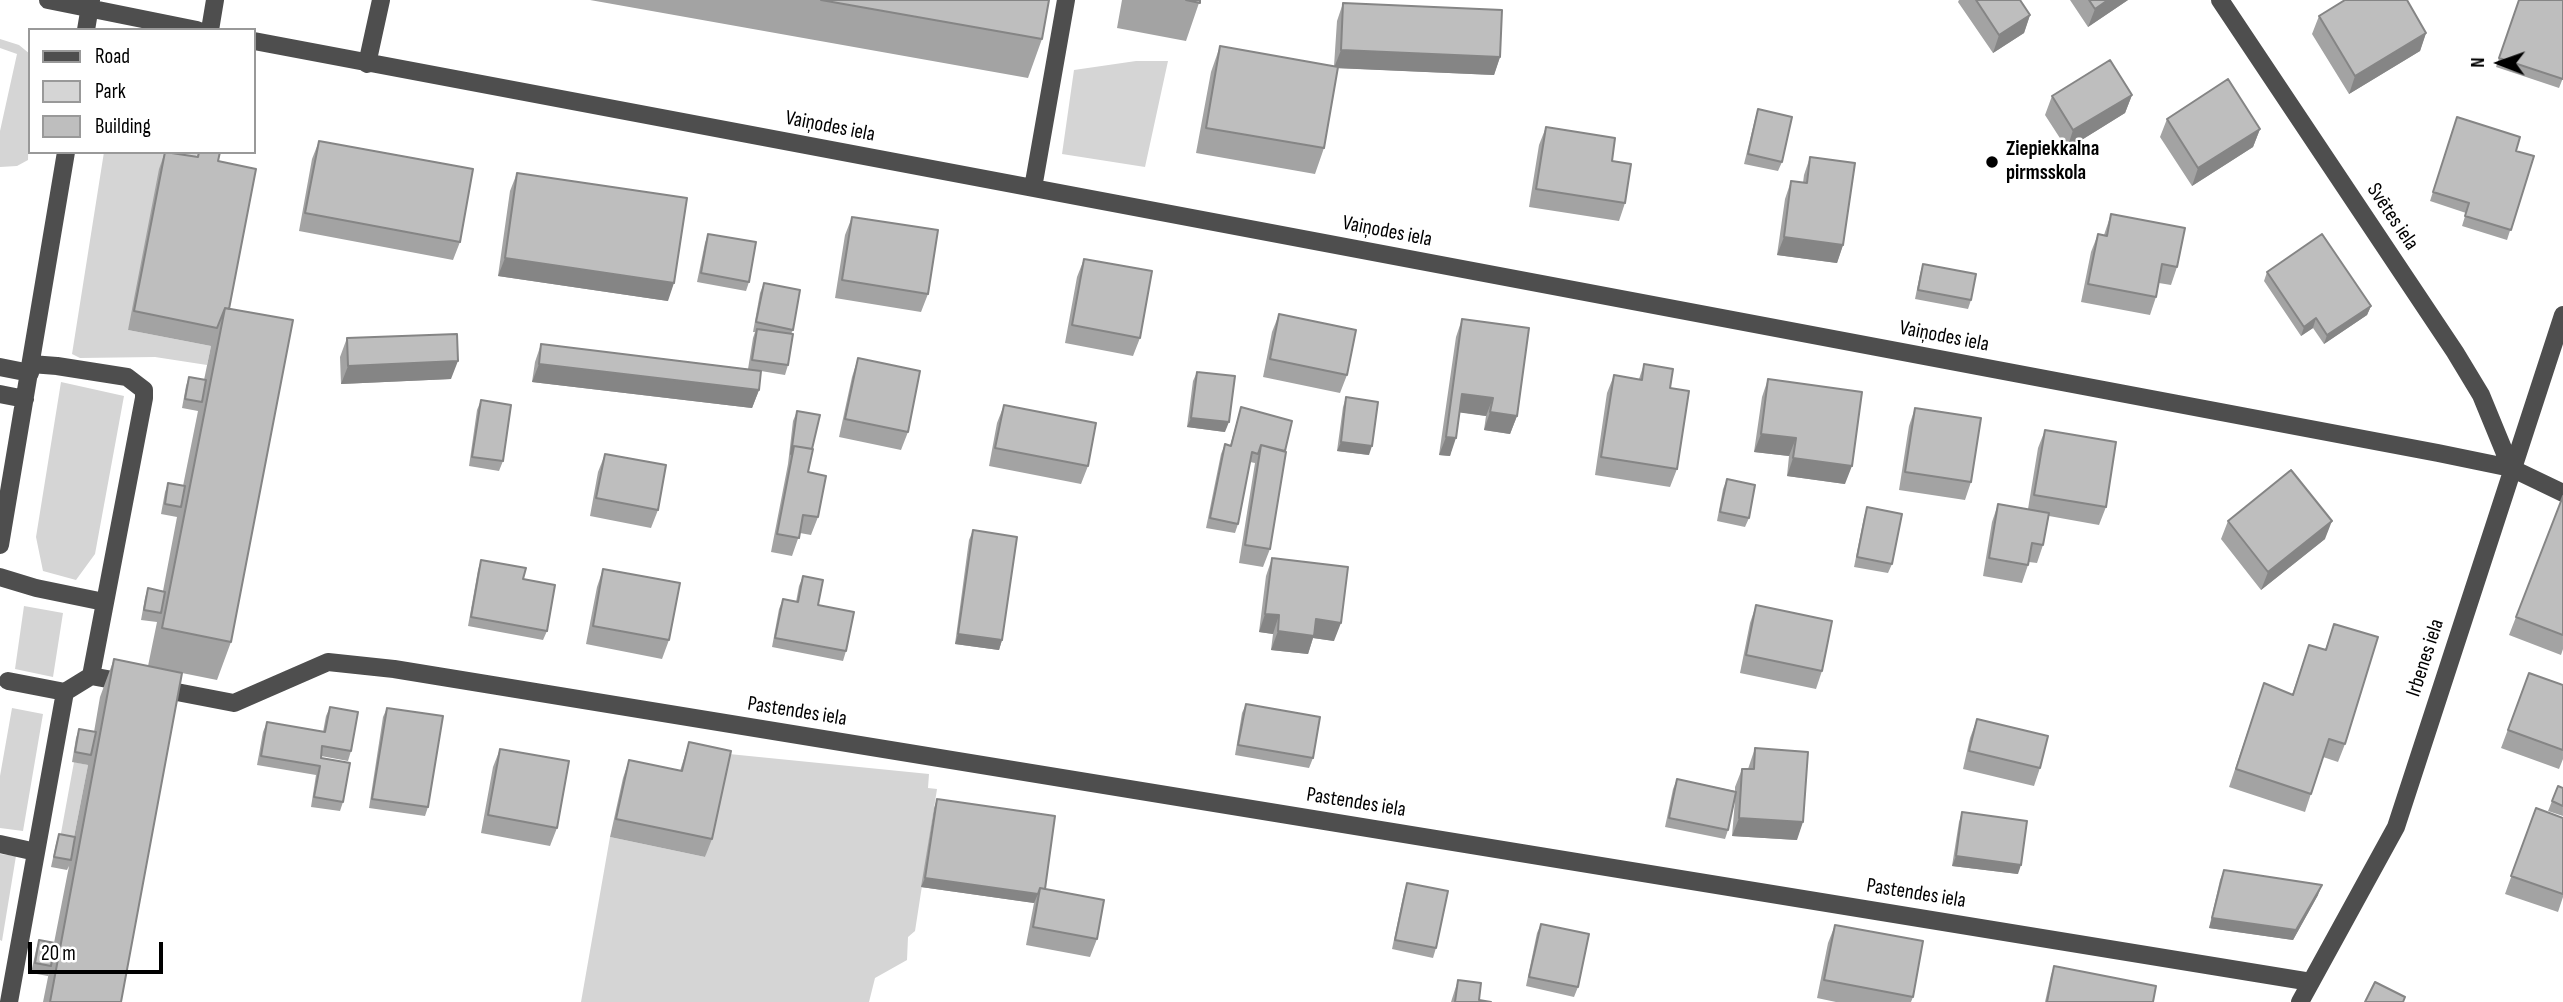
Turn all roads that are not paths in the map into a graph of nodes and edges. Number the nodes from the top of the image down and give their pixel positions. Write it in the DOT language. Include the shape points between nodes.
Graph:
graph roads {
  1 [pos="48,0"];
  2 [pos="215,0"];
  3 [pos="381,0"];
  4 [pos="1066,0"];
  5 [pos="2220,0"];
  6 [pos="91,5"];
  7 [pos="86,28"];
  8 [pos="189,28"];
  9 [pos="210,28"];
  10 [pos="256,41"];
  11 [pos="367,64"];
  12 [pos="66,154"];
  13 [pos="1032,188"];
  14 [pos="2563,315"];
  15 [pos="0,368"];
  16 [pos="30,369"];
  17 [pos="0,394"];
  18 [pos="25,400"];
  19 [pos="2511,468"];
  20 [pos="2563,493"];
  21 [pos="0,545"];
  22 [pos="0,577"];
  23 [pos="104,602"];
  24 [pos="91,676"];
  25 [pos="8,681"];
  26 [pos="65,692"];
  27 [pos="0,844"];
  28 [pos="36,852"];
  29 [pos="8,957"];
  30 [pos="2311,982"];
  31 [pos="9,1002"];
  32 [pos="2300,1002"];
  1 -- 6 [label="street"];
  2 -- 9 [label="street"];
  3 -- 11 [label="street"];
  4 -- 13 [label="street"];
  5 -- 19 [label="street, Svētes iela" via="2455,352 2481,395"];
  6 -- 7 [label="street"];
  6 -- 8 [label="street"];
  10 -- 11 [label="street, Vaiņodes iela"];
  11 -- 13 [label="street, Vaiņodes iela"];
  12 -- 16 [label="street"];
  13 -- 19 [label="street, Vaiņodes iela"];
  14 -- 19 [label="street, Irbenes iela"];
  15 -- 16 [label="street"];
  16 -- 18 [label="street"];
  16 -- 23 [label="street" via="57,366 127,377 144,390"];
  17 -- 18 [label="street"];
  18 -- 21 [label="street"];
  19 -- 20 [label="street, Vaiņodes iela"];
  19 -- 30 [label="street, Irbenes iela" via="2396,827"];
  22 -- 23 [label="street"];
  23 -- 24 [label="street"];
  24 -- 26 [label="street"];
  24 -- 30 [label="street, Pastendes iela" via="234,703 328,662 394,669"];
  25 -- 26 [label="street"];
  26 -- 28 [label="street"];
  27 -- 28 [label="street"];
  28 -- 29 [label="street"];
  29 -- 31 [label="street"];
  30 -- 32 [label="street, Irbenes iela"];
}
